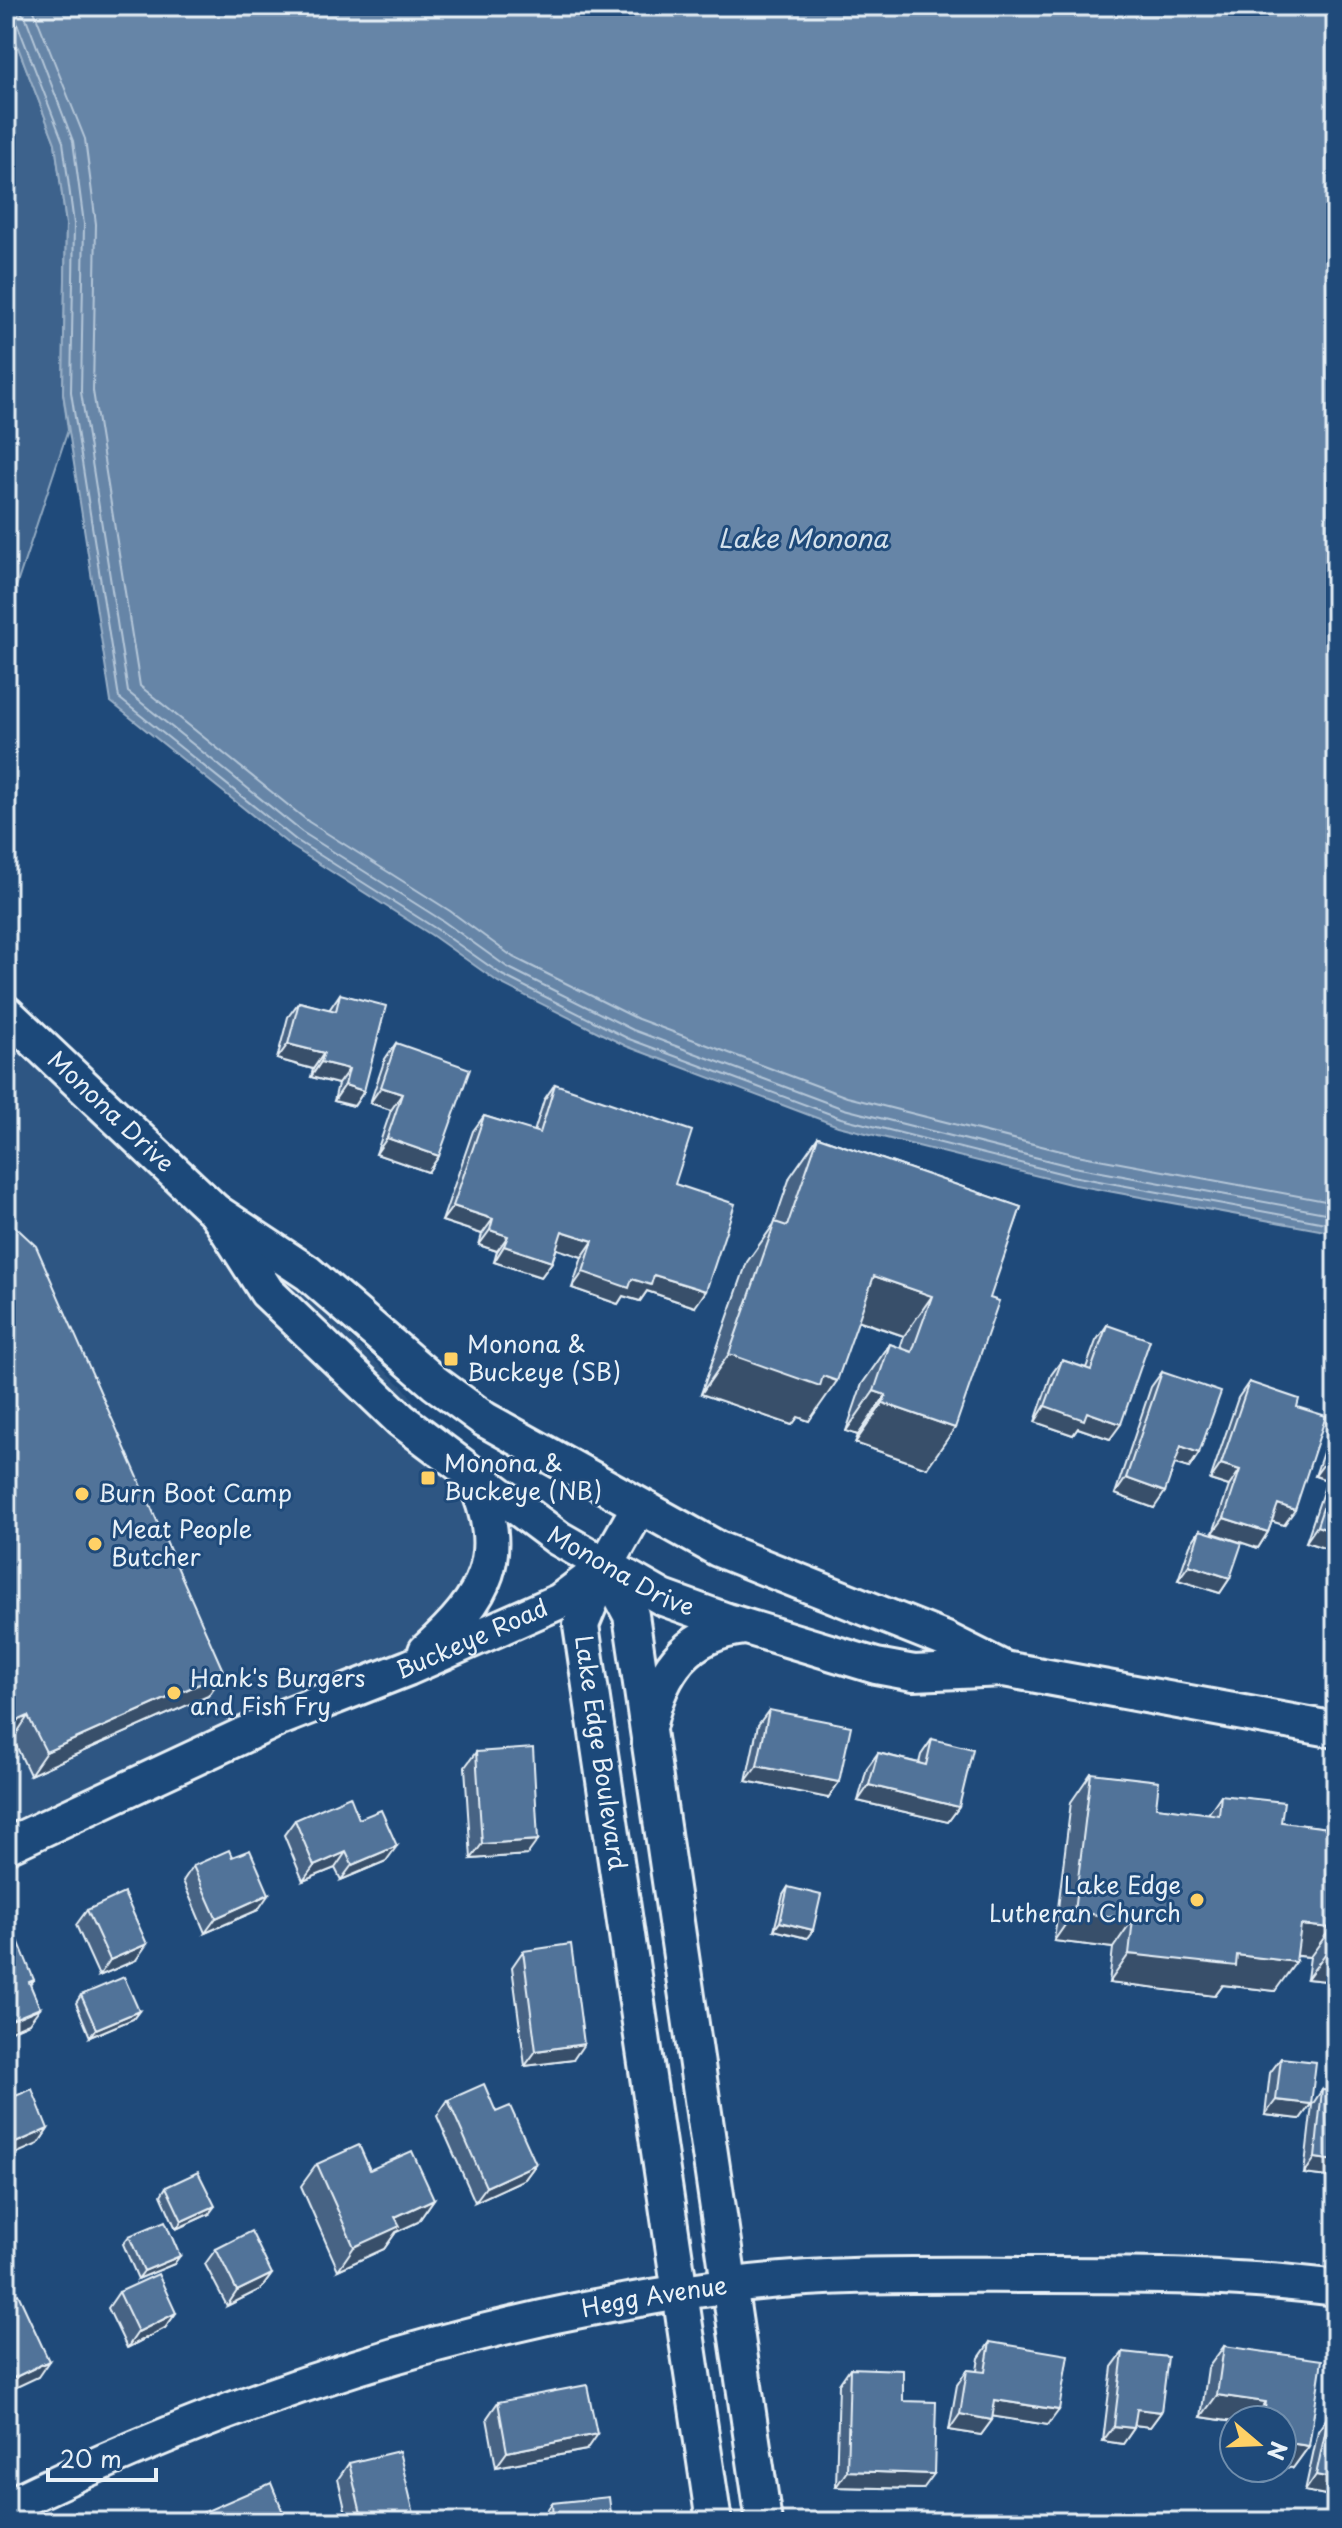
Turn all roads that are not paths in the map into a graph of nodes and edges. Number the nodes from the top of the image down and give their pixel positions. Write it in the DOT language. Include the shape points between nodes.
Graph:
graph roads {
  1 [pos="6,1013"];
  2 [pos="216,1212"];
  3 [pos="472,1476"];
  4 [pos="639,1507"];
  5 [pos="605,1567"];
  6 [pos="744,1627"];
  7 [pos="408,1668"];
  8 [pos="1004,1669"];
  9 [pos="648,1728"];
  10 [pos="1336,1730"];
  11 [pos="6,1846"];
  12 [pos="728,2286"];
  13 [pos="1336,2288"];
  14 [pos="679,2294"];
  15 [pos="6,2507"];
  16 [pos="714,2522"];
  17 [pos="764,2522"];
  1 -- 2 [label="street, Monona Drive"];
  2 -- 3 [label="street, Monona Drive" via="250,1269 284,1311 401,1420"];
  2 -- 4 [label="street, Monona Drive" via="308,1273 484,1419"];
  3 -- 5 [label="street, Monona Drive"];
  3 -- 7 [label="street" via="489,1516 488,1571 480,1593 453,1627"];
  4 -- 5 [label="street, Buckeye Road"];
  4 -- 8 [label="street, Monona Drive" via="744,1562 944,1639"];
  5 -- 6 [label="street, Monona Drive" via="663,1598"];
  5 -- 7 [label="street, Buckeye Road" via="560,1601"];
  5 -- 9 [label="street, Lake Edge Boulevard" via="631,1615"];
  5 -- 14 [label="street, Lake Edge Boulevard" via="581,1625"];
  6 -- 8 [label="street, Monona Drive" via="914,1673"];
  6 -- 9 [label="street" via="717,1630 691,1646 661,1686"];
  7 -- 11 [label="street, Buckeye Road" via="280,1718"];
  8 -- 10 [label="street, Monona Drive"];
  9 -- 12 [label="street, Lake Edge Boulevard"];
  12 -- 13 [label="street, Hegg Avenue" via="886,2275 1174,2275"];
  12 -- 14 [label="street, Hegg Avenue"];
  12 -- 17 [label="street, Lake Edge Boulevard"];
  14 -- 15 [label="street, Hegg Avenue" via="576,2309 400,2356 215,2414"];
  14 -- 16 [label="street, Lake Edge Boulevard"];
}
